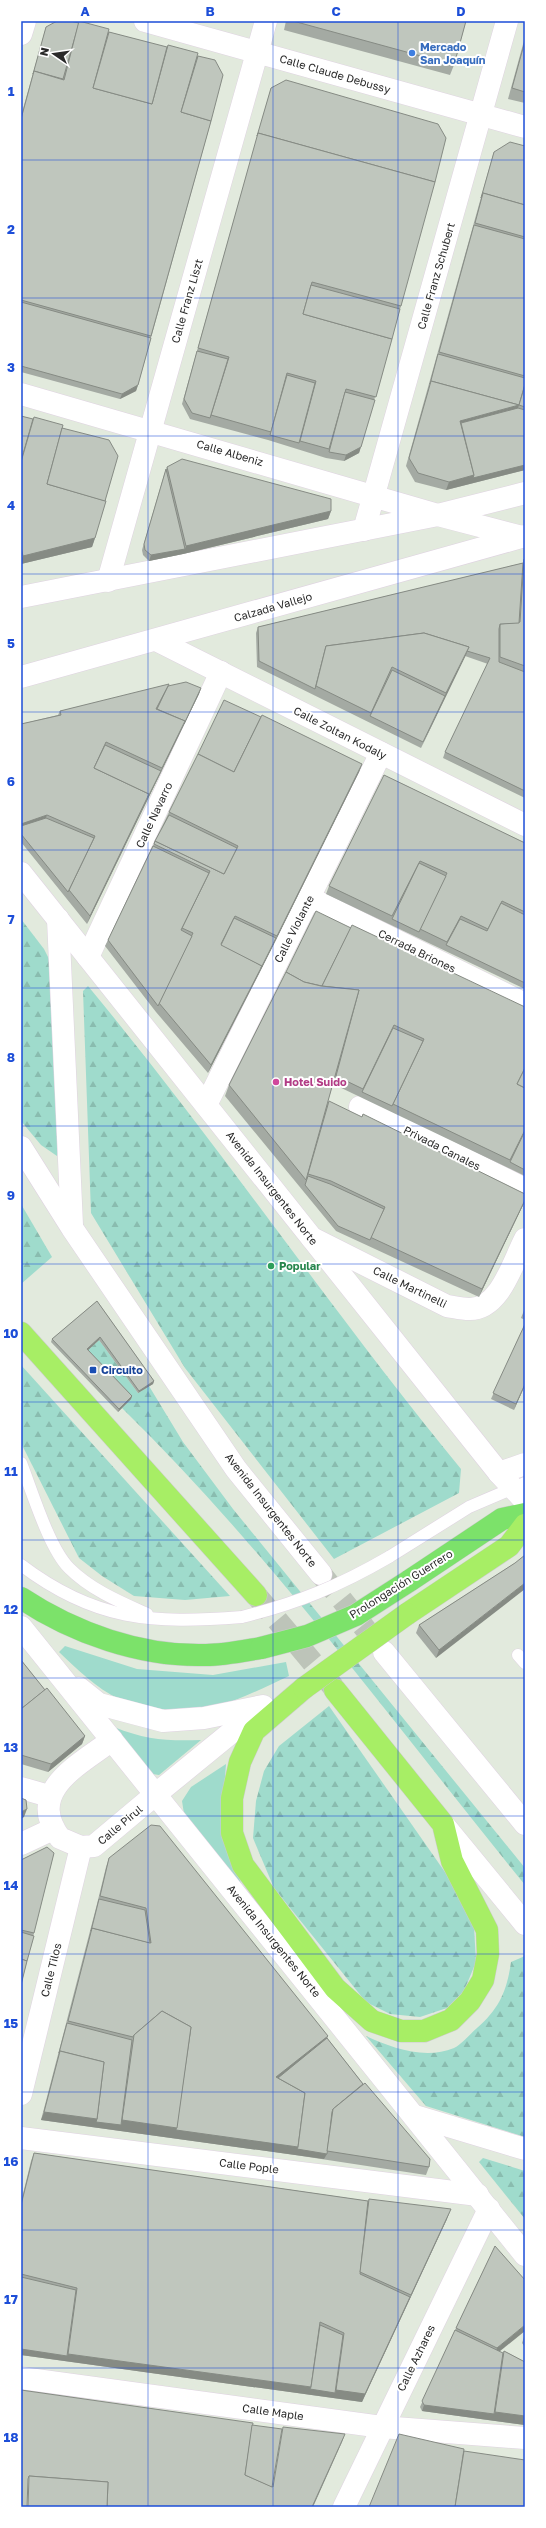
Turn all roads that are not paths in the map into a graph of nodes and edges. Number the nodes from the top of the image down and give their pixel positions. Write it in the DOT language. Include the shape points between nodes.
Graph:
graph roads {
  1 [pos="25,21"];
  2 [pos="145,21"];
  3 [pos="266,21"];
  4 [pos="507,21"];
  5 [pos="21,34"];
  6 [pos="258,52"];
  7 [pos="481,115"];
  8 [pos="525,127"];
  9 [pos="21,394"];
  10 [pos="150,430"];
  11 [pos="525,494"];
  12 [pos="373,495"];
  13 [pos="438,515"];
  14 [pos="364,530"];
  15 [pos="524,537"];
  16 [pos="108,581"];
  17 [pos="21,597"];
  18 [pos="156,640"];
  19 [pos="221,672"];
  20 [pos="21,677"];
  21 [pos="381,753"];
  22 [pos="525,825"];
  23 [pos="21,873"];
  24 [pos="310,898"];
  25 [pos="58,919"];
  26 [pos="88,957"];
  27 [pos="525,1004"];
  28 [pos="206,1105"];
  29 [pos="360,1107"];
  30 [pos="21,1147"];
  31 [pos="525,1189"];
  32 [pos="72,1228"];
  33 [pos="312,1238"];
  34 [pos="525,1240"];
  35 [pos="21,1334"];
  36 [pos="21,1463"];
  37 [pos="525,1464"];
  38 [pos="515,1486"];
  39 [pos="525,1514"];
  40 [pos="525,1525"];
  41 [pos="21,1565"];
  42 [pos="321,1574"];
  43 [pos="256,1595"];
  44 [pos="21,1598"];
  45 [pos="157,1619"];
  46 [pos="21,1627"];
  47 [pos="384,1652"];
  48 [pos="55,1669"];
  49 [pos="335,1690"];
  50 [pos="299,1692"];
  51 [pos="263,1706"];
  52 [pos="112,1740"];
  53 [pos="21,1788"];
  54 [pos="156,1794"];
  55 [pos="50,1796"];
  56 [pos="443,1824"];
  57 [pos="525,1824"];
  58 [pos="53,1829"];
  59 [pos="21,1844"];
  60 [pos="80,1847"];
  61 [pos="525,1924"];
  62 [pos="21,2094"];
  63 [pos="415,2116"];
  64 [pos="21,2138"];
  65 [pos="525,2149"];
  66 [pos="484,2202"];
  67 [pos="525,2255"];
  68 [pos="21,2378"];
  69 [pos="382,2427"];
  70 [pos="525,2438"];
  71 [pos="344,2507"];
  1 -- 5 [label="street"];
  2 -- 6 [label="street, Calle Claude Debussy"];
  3 -- 6 [label="street, Calle Franz Liszt"];
  4 -- 7 [label="street, Calle Franz Schubert"];
  6 -- 7 [label="street, Calle Claude Debussy"];
  6 -- 10 [label="street, Calle Franz Liszt"];
  7 -- 8 [label="street, Calle Claude Debussy"];
  7 -- 12 [label="street, Calle Franz Schubert"];
  9 -- 10 [label="street, Calle Albeniz"];
  10 -- 12 [label="street, Calle Albeniz"];
  10 -- 16 [label="street, Calle Franz Liszt"];
  11 -- 13 [label="street"];
  12 -- 13 [label="street, Calle Albeniz"];
  12 -- 14 [label="street, Calle Franz Schubert"];
  13 -- 14 [label="street"];
  13 -- 15 [label="street, Calle Albeniz"];
  14 -- 16 [label="street"];
  15 -- 18 [label="street, Calzada Vallejo"];
  16 -- 17 [label="street"];
  18 -- 19 [label="street, Calle Zoltan Kodaly"];
  18 -- 20 [label="street, Calzada Vallejo"];
  19 -- 21 [label="street, Calle Zoltan Kodaly"];
  19 -- 26 [label="street, Calle Navarro"];
  21 -- 22 [label="street, Calle Zoltan Kodaly"];
  21 -- 24 [label="street, Calle Violante"];
  23 -- 25 [label="street, Avenida Insurgentes Norte"];
  24 -- 27 [label="street, Cerrada Briones"];
  24 -- 28 [label="street, Calle Violante"];
  25 -- 26 [label="street, Avenida Insurgentes Norte"];
  25 -- 32 [label="street"];
  26 -- 28 [label="street, Avenida Insurgentes Norte"];
  28 -- 33 [label="street, Avenida Insurgentes Norte"];
  29 -- 31 [label="street, Privada Canales"];
  30 -- 32 [label="street, Avenida Insurgentes Norte"];
  32 -- 42 [label="street, Avenida Insurgentes Norte" via="236,1469"];
  33 -- 34 [label="street, Calle Martinelli" via="447,1306 469,1310 484,1306 496,1295"];
  33 -- 38 [label="street, Avenida Insurgentes Norte"];
  35 -- 43 [label="highway"];
  36 -- 45 [label="lane" via="52,1542 68,1567 88,1585"];
  37 -- 38 [label="street"];
  38 -- 45 [label="lane, bridge" via="470,1507 350,1580 312,1597 242,1617 173,1622"];
  39 -- 44 [label="main road, Prolongación Guerrero, bridge" via="502,1520 356,1615 307,1636 261,1648 205,1655 148,1650 92,1635 41,1611"];
  40 -- 50 [label="highway, bridge" via="509,1546 407,1614"];
  41 -- 45 [label="lane" via="59,1591 86,1604 123,1616"];
  46 -- 48 [label="street, Avenida Insurgentes Norte"];
  47 -- 57 [label="street"];
  48 -- 51 [label="street" via="99,1704 163,1721 204,1718"];
  48 -- 52 [label="street, Avenida Insurgentes Norte"];
  49 -- 56 [label="highway"];
  50 -- 51 [label="street"];
  50 -- 56 [label="highway" via="254,1731 240,1762 232,1798 232,1833 244,1865 335,1988 372,2021 401,2031 424,2031 451,2020 470,2001 484,1980 488,1954 487,1930 452,1861"];
  51 -- 54 [label="street, Calle Pirul"];
  52 -- 54 [label="street, Avenida Insurgentes Norte"];
  52 -- 55 [label="street" via="63,1776"];
  53 -- 55 [label="street"];
  54 -- 60 [label="street, Calle Pirul" via="94,1846"];
  54 -- 63 [label="street, Avenida Insurgentes Norte"];
  55 -- 58 [label="street" via="48,1816"];
  56 -- 61 [label="street"];
  58 -- 59 [label="street"];
  58 -- 60 [label="street" via="60,1838"];
  60 -- 62 [label="street, Calle Tilos"];
  63 -- 65 [label="street"];
  63 -- 66 [label="street, Avenida Insurgentes Norte"];
  64 -- 66 [label="street, Calle Pople"];
  66 -- 67 [label="street, Avenida Insurgentes Norte"];
  66 -- 69 [label="street, Calle Azhares"];
  68 -- 69 [label="street, Calle Maple"];
  69 -- 70 [label="street, Calle Maple"];
  69 -- 71 [label="street, Calle Azhares"];
}
